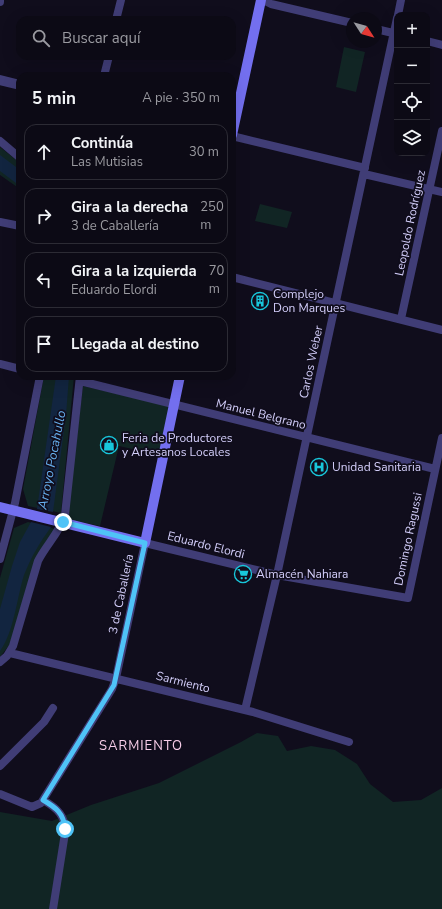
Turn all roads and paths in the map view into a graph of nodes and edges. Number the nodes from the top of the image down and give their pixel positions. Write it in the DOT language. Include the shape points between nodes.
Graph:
graph roads {
  1 [pos="121,0"];
  2 [pos="262,0"];
  3 [pos="401,0"];
  4 [pos="399,12"];
  5 [pos="117,16"];
  6 [pos="346,22"];
  7 [pos="382,31"];
  8 [pos="394,34"];
  9 [pos="394,38"];
  10 [pos="430,43"];
  11 [pos="442,45"];
  12 [pos="108,60"];
  13 [pos="105,72"];
  14 [pos="0,80"];
  15 [pos="16,84"];
  16 [pos="236,117"];
  17 [pos="442,131"];
  18 [pos="236,136"];
  19 [pos="0,141"];
  20 [pos="16,155"];
  21 [pos="364,171"];
  22 [pos="429,189"];
  23 [pos="442,192"];
  24 [pos="0,222"];
  25 [pos="16,225"];
  26 [pos="236,278"];
  27 [pos="336,303"];
  28 [pos="401,319"];
  29 [pos="442,330"];
  30 [pos="0,364"];
  31 [pos="16,368"];
  32 [pos="39,380"];
  33 [pos="80,380"];
  34 [pos="87,380"];
  35 [pos="179,380"];
  36 [pos="174,404"];
  37 [pos="307,437"];
  38 [pos="442,438"];
  39 [pos="435,469"];
  40 [pos="0,507"];
  41 [pos="12,510"];
  42 [pos="59,521"];
  43 [pos="145,543"];
  44 [pos="0,559"];
  45 [pos="277,576"];
  46 [pos="408,598"];
  47 [pos="10,653"];
  48 [pos="0,662"];
  49 [pos="116,678"];
  50 [pos="53,708"];
  51 [pos="244,710"];
  52 [pos="350,742"];
  53 [pos="0,766"];
  54 [pos="0,794"];
  55 [pos="43,800"];
  56 [pos="53,909"];
  1 -- 5 [label="street"];
  2 -- 6 [label="street"];
  2 -- 16 [label="main road"];
  3 -- 4 [label="street"];
  7 -- 8 [label="street"];
  9 -- 21 [label="street, Carlos Weber"];
  10 -- 11 [label="street"];
  12 -- 13 [label="street"];
  14 -- 15 [label="street"];
  17 -- 22 [label="street, Leopoldo Rodríguez"];
  18 -- 21 [label="street"];
  19 -- 20 [label="street"];
  21 -- 22 [label="street"];
  21 -- 27 [label="street, Carlos Weber"];
  22 -- 23 [label="street"];
  22 -- 28 [label="street, Leopoldo Rodríguez"];
  24 -- 25 [label="street"];
  26 -- 27 [label="street"];
  27 -- 28 [label="street"];
  27 -- 37 [label="street, Carlos Weber"];
  28 -- 29 [label="street"];
  30 -- 31 [label="street"];
  32 -- 41 [label="street"];
  33 -- 42 [label="street" via="67,507"];
  34 -- 36 [label="street, Manuel Belgrano"];
  35 -- 36 [label="main road, 3 de Caballería"];
  36 -- 37 [label="street, Manuel Belgrano"];
  36 -- 43 [label="main road, 3 de Caballería"];
  37 -- 39 [label="street, Manuel Belgrano"];
  37 -- 45 [label="street, Carlos Weber"];
  38 -- 39 [label="street, Domingo Ragussi"];
  39 -- 46 [label="street, Domingo Ragussi"];
  40 -- 41 [label="main road, Eduardo Elordi"];
  41 -- 42 [label="main road, Eduardo Elordi"];
  41 -- 44 [label="street"];
  42 -- 43 [label="main road, Eduardo Elordi"];
  42 -- 47 [label="street" via="36,566"];
  43 -- 45 [label="street, Eduardo Elordi"];
  43 -- 49 [label="street, 3 de Caballería"];
  45 -- 46 [label="street, Eduardo Elordi"];
  45 -- 51 [label="street, Carlos Weber"];
  47 -- 48 [label="street"];
  47 -- 49 [label="street, Sarmiento"];
  49 -- 51 [label="street, Sarmiento"];
  49 -- 55 [label="street, 3 de Caballería" via="110,692"];
  50 -- 53 [label="street" via="44,722"];
  51 -- 52 [label="street, Sarmiento"];
  54 -- 55 [label="street" via="32,807"];
  55 -- 56 [label="street" via="58,810 65,824"];
}
